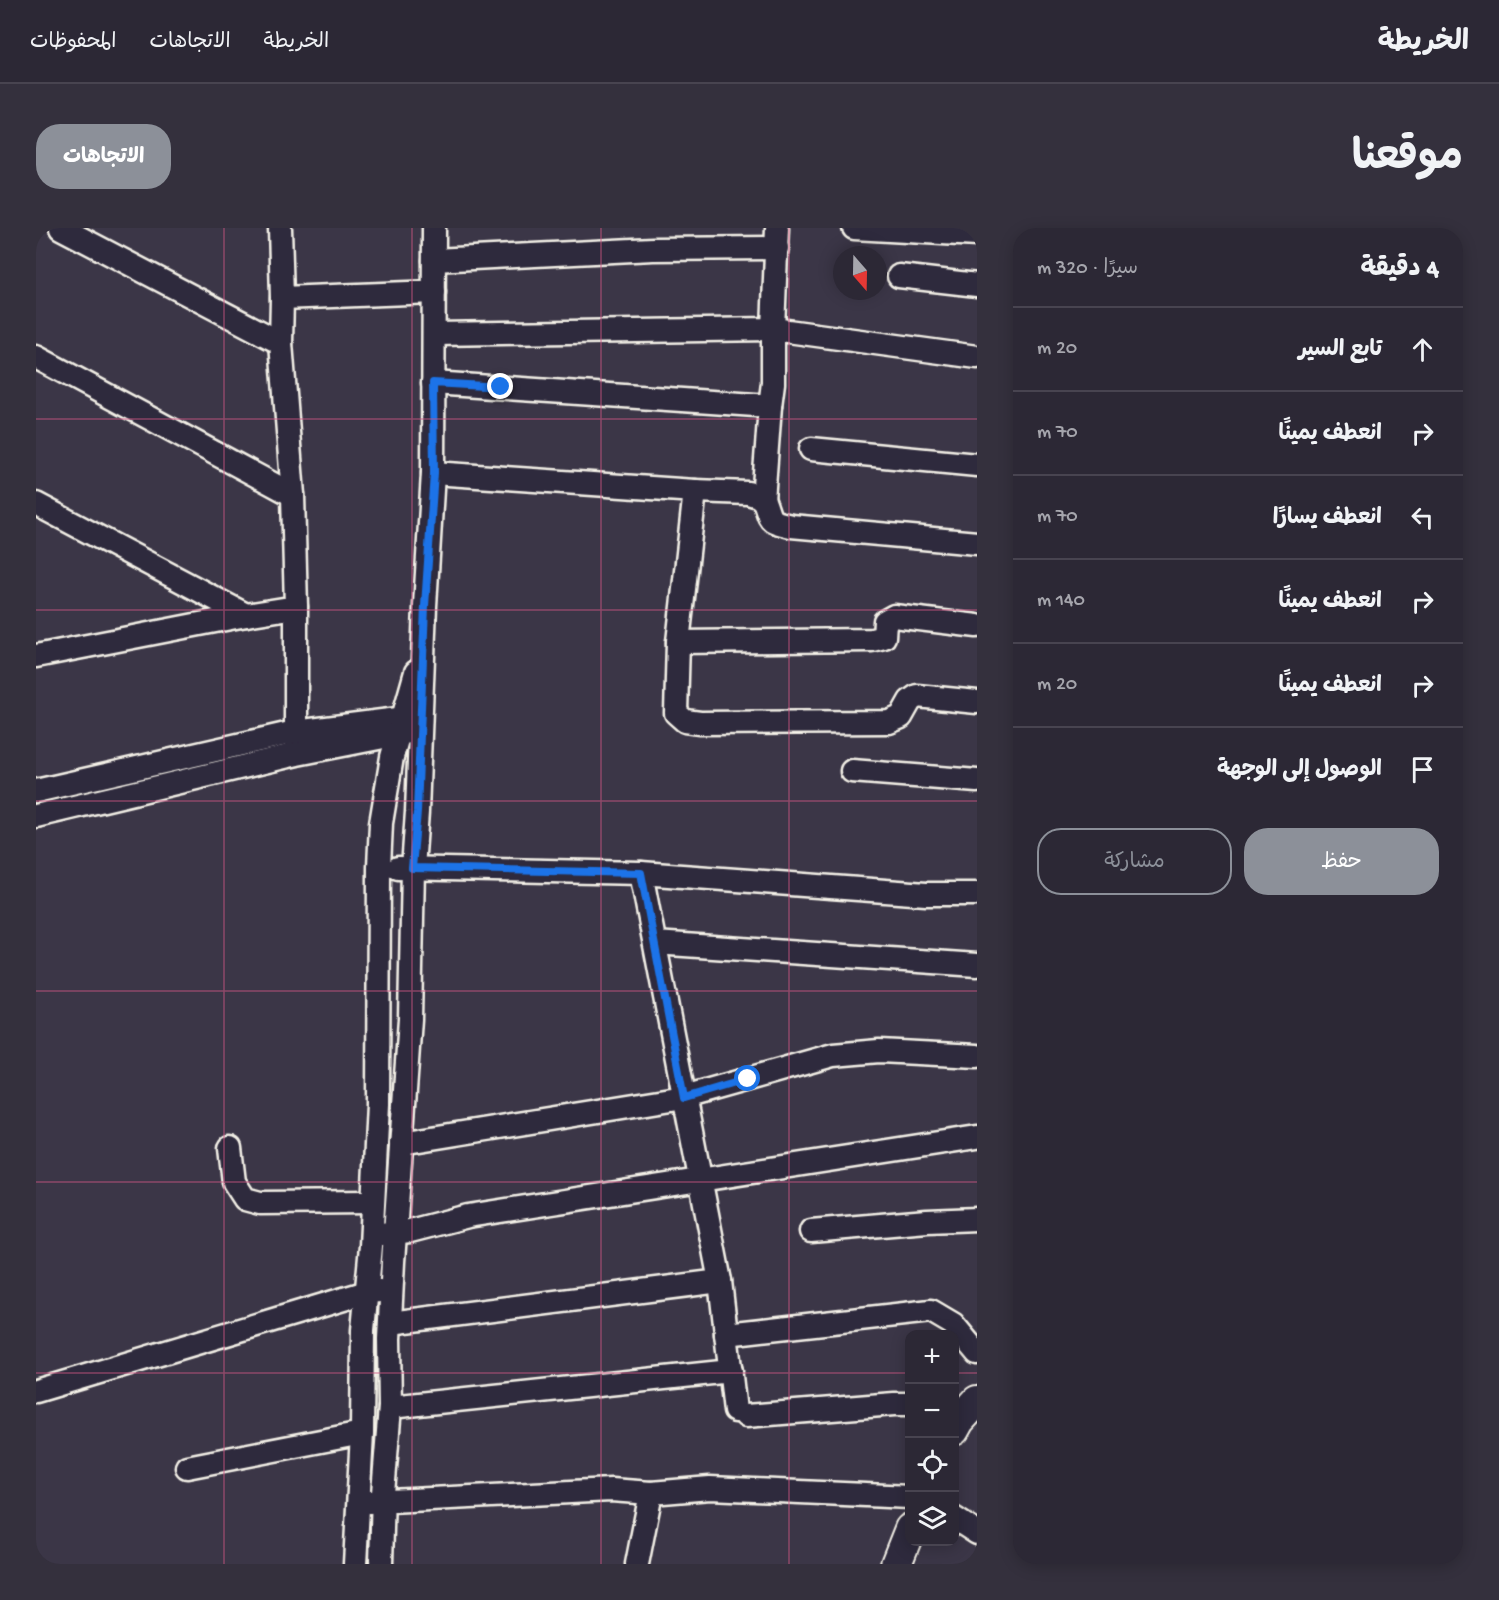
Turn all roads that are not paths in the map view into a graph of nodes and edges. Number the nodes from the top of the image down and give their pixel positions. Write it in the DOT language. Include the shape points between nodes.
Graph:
graph roads {
  1 [pos="61,228"];
  2 [pos="280,228"];
  3 [pos="434,228"];
  4 [pos="854,228"];
  5 [pos="977,235"];
  6 [pos="777,238"];
  7 [pos="434,260"];
  8 [pos="899,276"];
  9 [pos="977,285"];
  10 [pos="434,292"];
  11 [pos="282,298"];
  12 [pos="773,329"];
  13 [pos="435,334"];
  14 [pos="281,343"];
  15 [pos="36,357"];
  16 [pos="977,357"];
  17 [pos="433,383"];
  18 [pos="770,406"];
  19 [pos="811,449"];
  20 [pos="977,465"];
  21 [pos="434,473"];
  22 [pos="695,491"];
  23 [pos="293,495"];
  24 [pos="763,500"];
  25 [pos="36,504"];
  26 [pos="977,543"];
  27 [pos="296,607"];
  28 [pos="246,615"];
  29 [pos="977,627"];
  30 [pos="678,642"];
  31 [pos="39,653"];
  32 [pos="977,702"];
  33 [pos="411,725"];
  34 [pos="295,732"];
  35 [pos="297,754"];
  36 [pos="852,771"];
  37 [pos="977,781"];
  38 [pos="36,791"];
  39 [pos="36,816"];
  40 [pos="379,867"];
  41 [pos="412,868"];
  42 [pos="641,873"];
  43 [pos="977,894"];
  44 [pos="655,943"];
  45 [pos="977,965"];
  46 [pos="977,1056"];
  47 [pos="684,1098"];
  48 [pos="977,1137"];
  49 [pos="401,1143"];
  50 [pos="230,1148"];
  51 [pos="700,1180"];
  52 [pos="372,1202"];
  53 [pos="977,1219"];
  54 [pos="811,1232"];
  55 [pos="396,1233"];
  56 [pos="371,1235"];
  57 [pos="720,1281"];
  58 [pos="392,1289"];
  59 [pos="367,1292"];
  60 [pos="390,1323"];
  61 [pos="726,1334"];
  62 [pos="977,1353"];
  63 [pos="731,1371"];
  64 [pos="36,1391"];
  65 [pos="905,1404"];
  66 [pos="390,1407"];
  67 [pos="362,1432"];
  68 [pos="187,1467"];
  69 [pos="651,1493"];
  70 [pos="905,1497"];
  71 [pos="383,1501"];
  72 [pos="359,1502"];
  73 [pos="959,1521"];
  74 [pos="977,1533"];
  75 [pos="905,1540"];
  76 [pos="355,1564"];
  77 [pos="381,1564"];
  78 [pos="637,1564"];
  79 [pos="896,1564"];
  1 -- 14 [label="street"];
  2 -- 11 [label="street"];
  3 -- 7 [label="street"];
  4 -- 5 [label="street"];
  6 -- 7 [label="street"];
  6 -- 12 [label="street"];
  7 -- 10 [label="street"];
  8 -- 9 [label="street"];
  10 -- 11 [label="street"];
  10 -- 13 [label="street"];
  11 -- 14 [label="street"];
  12 -- 13 [label="street"];
  12 -- 16 [label="street"];
  12 -- 18 [label="street"];
  13 -- 17 [label="street"];
  14 -- 23 [label="street"];
  15 -- 23 [label="street"];
  17 -- 18 [label="street"];
  17 -- 21 [label="street"];
  18 -- 24 [label="street"];
  19 -- 20 [label="street"];
  21 -- 22 [label="street"];
  21 -- 33 [label="street" via="423,650"];
  22 -- 24 [label="street" via="748,493"];
  22 -- 30 [label="street"];
  23 -- 27 [label="street"];
  24 -- 26 [label="street" via="771,520 791,526"];
  25 -- 28 [label="street"];
  27 -- 28 [label="street"];
  27 -- 34 [label="street"];
  28 -- 31 [label="street"];
  29 -- 30 [label="street" via="894,616 885,621 884,637 872,640"];
  30 -- 32 [label="street" via="675,711 689,722 889,722 902,717 917,696"];
  33 -- 34 [label="street"];
  33 -- 35 [label="street"];
  33 -- 40 [label="street" via="385,790"];
  33 -- 41 [label="street"];
  34 -- 35 [label="street"];
  34 -- 38 [label="street"];
  35 -- 39 [label="street"];
  36 -- 37 [label="street"];
  40 -- 41 [label="street"];
  40 -- 52 [label="street" via="378,1104"];
  41 -- 42 [label="street"];
  41 -- 49 [label="street" via="411,1019"];
  42 -- 43 [label="street" via="926,894"];
  42 -- 44 [label="street"];
  44 -- 45 [label="street"];
  44 -- 47 [label="street"];
  46 -- 47 [label="street" via="879,1052 833,1055"];
  47 -- 49 [label="street"];
  47 -- 51 [label="street"];
  48 -- 51 [label="street"];
  49 -- 55 [label="street"];
  50 -- 52 [label="street" via="234,1182 245,1199 260,1203"];
  51 -- 55 [label="street" via="468,1216"];
  51 -- 57 [label="street"];
  52 -- 56 [label="street"];
  53 -- 54 [label="street"];
  55 -- 56 [label="street"];
  55 -- 58 [label="street"];
  56 -- 59 [label="street"];
  57 -- 60 [label="street"];
  57 -- 61 [label="street"];
  58 -- 59 [label="street"];
  58 -- 60 [label="street"];
  59 -- 64 [label="street"];
  59 -- 67 [label="street"];
  60 -- 66 [label="street"];
  61 -- 62 [label="street" via="931,1311 953,1324"];
  61 -- 63 [label="street"];
  63 -- 65 [label="street" via="740,1414"];
  63 -- 66 [label="street"];
  66 -- 71 [label="street"];
  67 -- 68 [label="street"];
  67 -- 72 [label="street"];
  69 -- 70 [label="street" via="710,1488"];
  69 -- 71 [label="street" via="611,1490"];
  69 -- 78 [label="street"];
  71 -- 72 [label="street"];
  71 -- 77 [label="street"];
  72 -- 76 [label="street"];
  73 -- 74 [label="street"];
  75 -- 79 [label="main road"];
}
